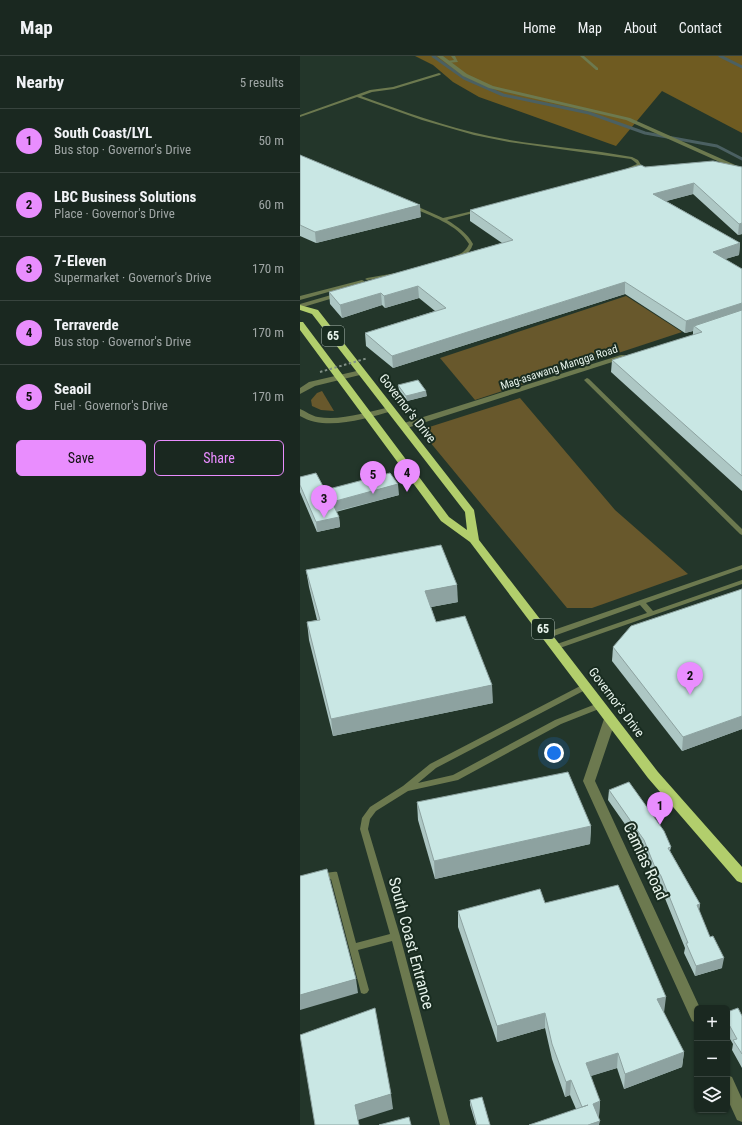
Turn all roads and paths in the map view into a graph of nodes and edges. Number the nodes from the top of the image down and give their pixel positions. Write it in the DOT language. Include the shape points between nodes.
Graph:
graph roads {
  1 [pos="440,56"];
  2 [pos="453,56"];
  3 [pos="582,56"];
  4 [pos="448,62"];
  5 [pos="597,69"];
  6 [pos="439,74"];
  7 [pos="358,96"];
  8 [pos="300,116"];
  9 [pos="627,170"];
  10 [pos="742,170"];
  11 [pos="407,204"];
  12 [pos="481,210"];
  13 [pos="443,220"];
  14 [pos="454,258"];
  15 [pos="404,272"];
  16 [pos="397,274"];
  17 [pos="375,285"];
  18 [pos="346,293"];
  19 [pos="300,298"];
  20 [pos="300,306"];
  21 [pos="300,324"];
  22 [pos="632,355"];
  23 [pos="368,358"];
  24 [pos="320,372"];
  25 [pos="362,372"];
  26 [pos="340,377"];
  27 [pos="587,380"];
  28 [pos="300,392"];
  29 [pos="390,409"];
  30 [pos="300,412"];
  31 [pos="368,414"];
  32 [pos="404,426"];
  33 [pos="742,533"];
  34 [pos="474,540"];
  35 [pos="742,567"];
  36 [pos="742,582"];
  37 [pos="641,602"];
  38 [pos="652,614"];
  39 [pos="548,635"];
  40 [pos="557,647"];
  41 [pos="586,686"];
  42 [pos="601,705"];
  43 [pos="610,719"];
  44 [pos="406,788"];
  45 [pos="742,877"];
  46 [pos="314,880"];
  47 [pos="395,936"];
  48 [pos="353,948"];
  49 [pos="364,990"];
  50 [pos="694,1010"];
  51 [pos="730,1089"];
  52 [pos="742,1115"];
  53 [pos="445,1125"];
  1 -- 4 [label="street"];
  2 -- 4 [label="lane" via="457,61"];
  3 -- 5 [label="lane"];
  4 -- 10 [label="street" via="491,87 628,119"];
  6 -- 7 [label="lane"];
  7 -- 8 [label="lane"];
  7 -- 9 [label="lane" via="432,123 474,134 591,150 637,161 639,165"];
  11 -- 13 [label="lane"];
  12 -- 13 [label="lane"];
  13 -- 14 [label="lane" via="472,244 467,253"];
  15 -- 16 [label="lane"];
  16 -- 17 [label="lane"];
  16 -- 19 [label="lane" via="364,280"];
  18 -- 20 [label="lane"];
  20 -- 25 [label="highway, Governor's Drive / 65" via="315,312"];
  21 -- 26 [label="highway, Governor's Drive / 65"];
  22 -- 32 [label="street, Mag-asawang Mangga Road"];
  23 -- 24 [label="path, bridge"];
  25 -- 26 [label="street"];
  25 -- 29 [label="highway, Governor's Drive / 65"];
  26 -- 28 [label="street" via="312,384"];
  26 -- 31 [label="highway, Governor's Drive / 65"];
  27 -- 33 [label="lane"];
  29 -- 31 [label="street"];
  29 -- 32 [label="highway, Governor's Drive / 65"];
  30 -- 31 [label="street" via="322,420"];
  31 -- 34 [label="highway, Governor's Drive / 65" via="445,519"];
  32 -- 34 [label="highway, Governor's Drive / 65" via="470,512"];
  34 -- 39 [label="highway, Governor's Drive / 65"];
  35 -- 37 [label="lane"];
  36 -- 38 [label="lane"];
  37 -- 38 [label="lane"];
  37 -- 39 [label="lane"];
  38 -- 40 [label="lane"];
  39 -- 40 [label="highway, Governor's Drive / 65"];
  40 -- 41 [label="highway, Governor's Drive / 65"];
  41 -- 42 [label="highway, Governor's Drive / 65"];
  41 -- 44 [label="lane" via="433,766"];
  42 -- 43 [label="highway, Governor's Drive / 65"];
  42 -- 44 [label="lane" via="558,722 455,778"];
  43 -- 45 [label="highway, Governor's Drive / 65" via="653,775"];
  43 -- 50 [label="street, Camias Road" via="589,781"];
  44 -- 47 [label="lane, South Coast Entrance" via="373,809 366,818 364,829"];
  46 -- 48 [label="lane" via="334,875"];
  47 -- 48 [label="lane"];
  47 -- 53 [label="lane, South Coast Entrance"];
  48 -- 49 [label="lane"];
  51 -- 52 [label="street"];
}
